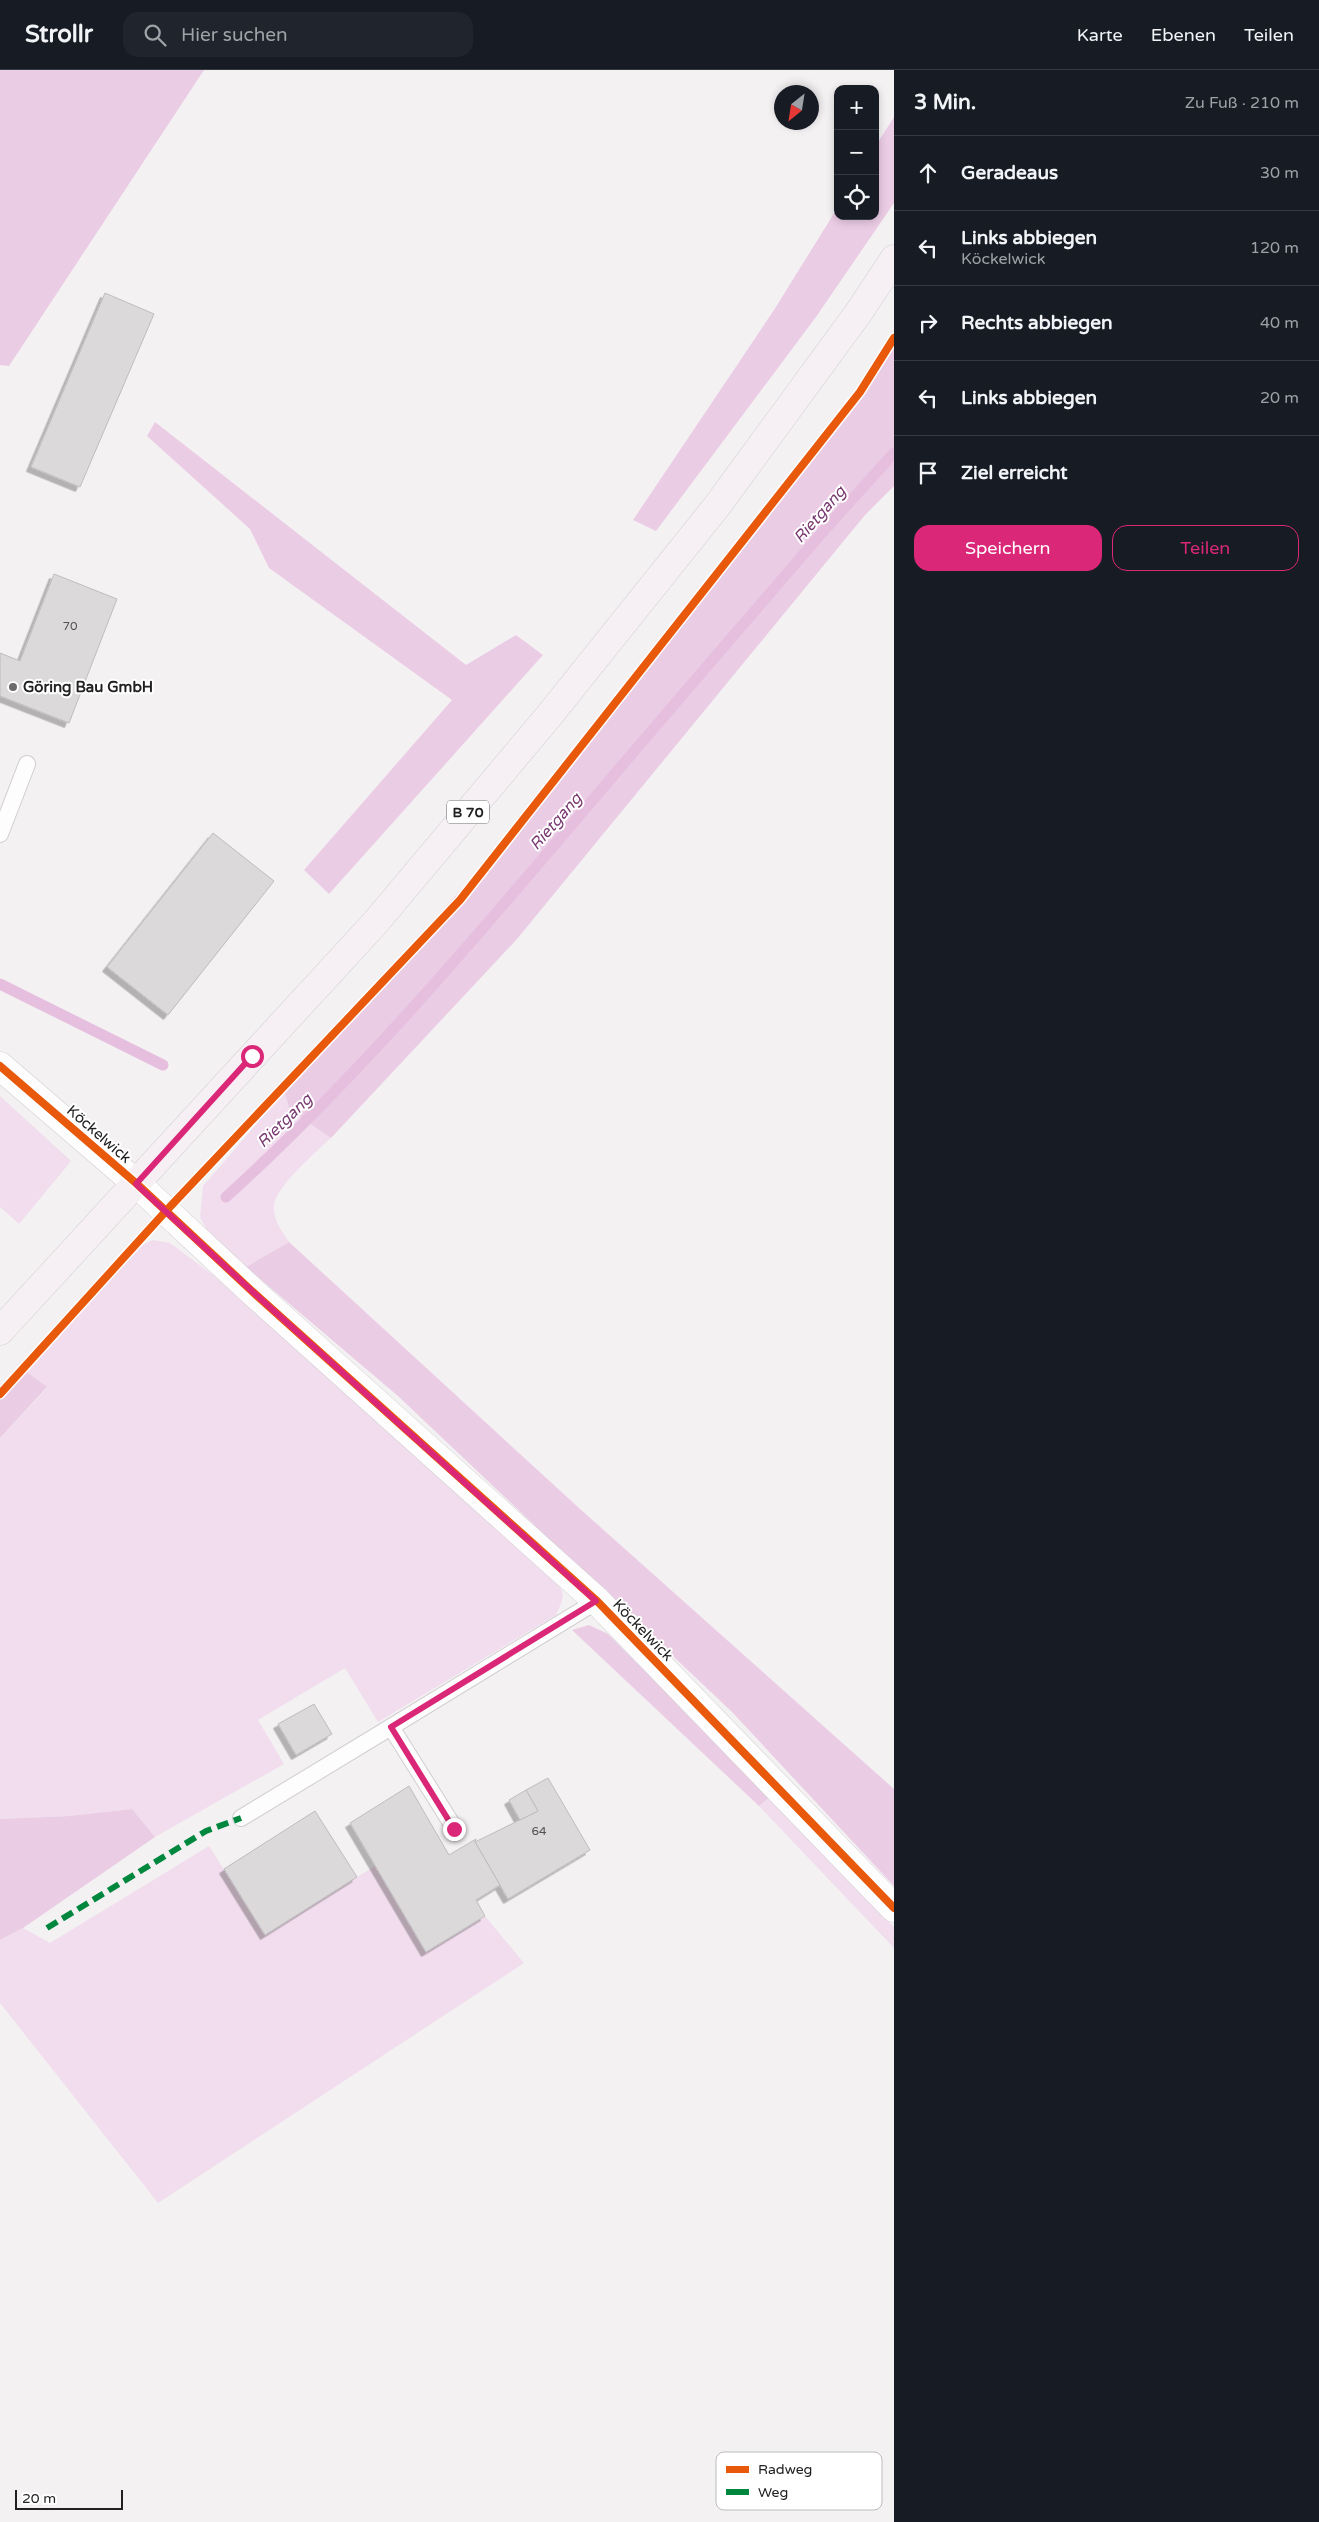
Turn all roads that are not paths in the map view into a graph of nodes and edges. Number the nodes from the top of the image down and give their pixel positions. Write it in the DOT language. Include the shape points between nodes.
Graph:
graph roads {
  1 [pos="894,259"];
  2 [pos="27,764"];
  3 [pos="0,834"];
  4 [pos="0,1066"];
  5 [pos="136,1184"];
  6 [pos="0,1331"];
  7 [pos="596,1601"];
  8 [pos="391,1727"];
  9 [pos="241,1818"];
  10 [pos="454,1829"];
  11 [pos="894,1908"];
  1 -- 5 [label="main road, B 70" via="717,506 548,717 375,923"];
  2 -- 3 [label="lane"];
  4 -- 5 [label="street, Köckelwick"];
  5 -- 6 [label="main road, B 70"];
  5 -- 7 [label="street, Köckelwick"];
  7 -- 8 [label="lane"];
  7 -- 11 [label="street, Köckelwick"];
  8 -- 9 [label="lane"];
  8 -- 10 [label="lane"];
}
